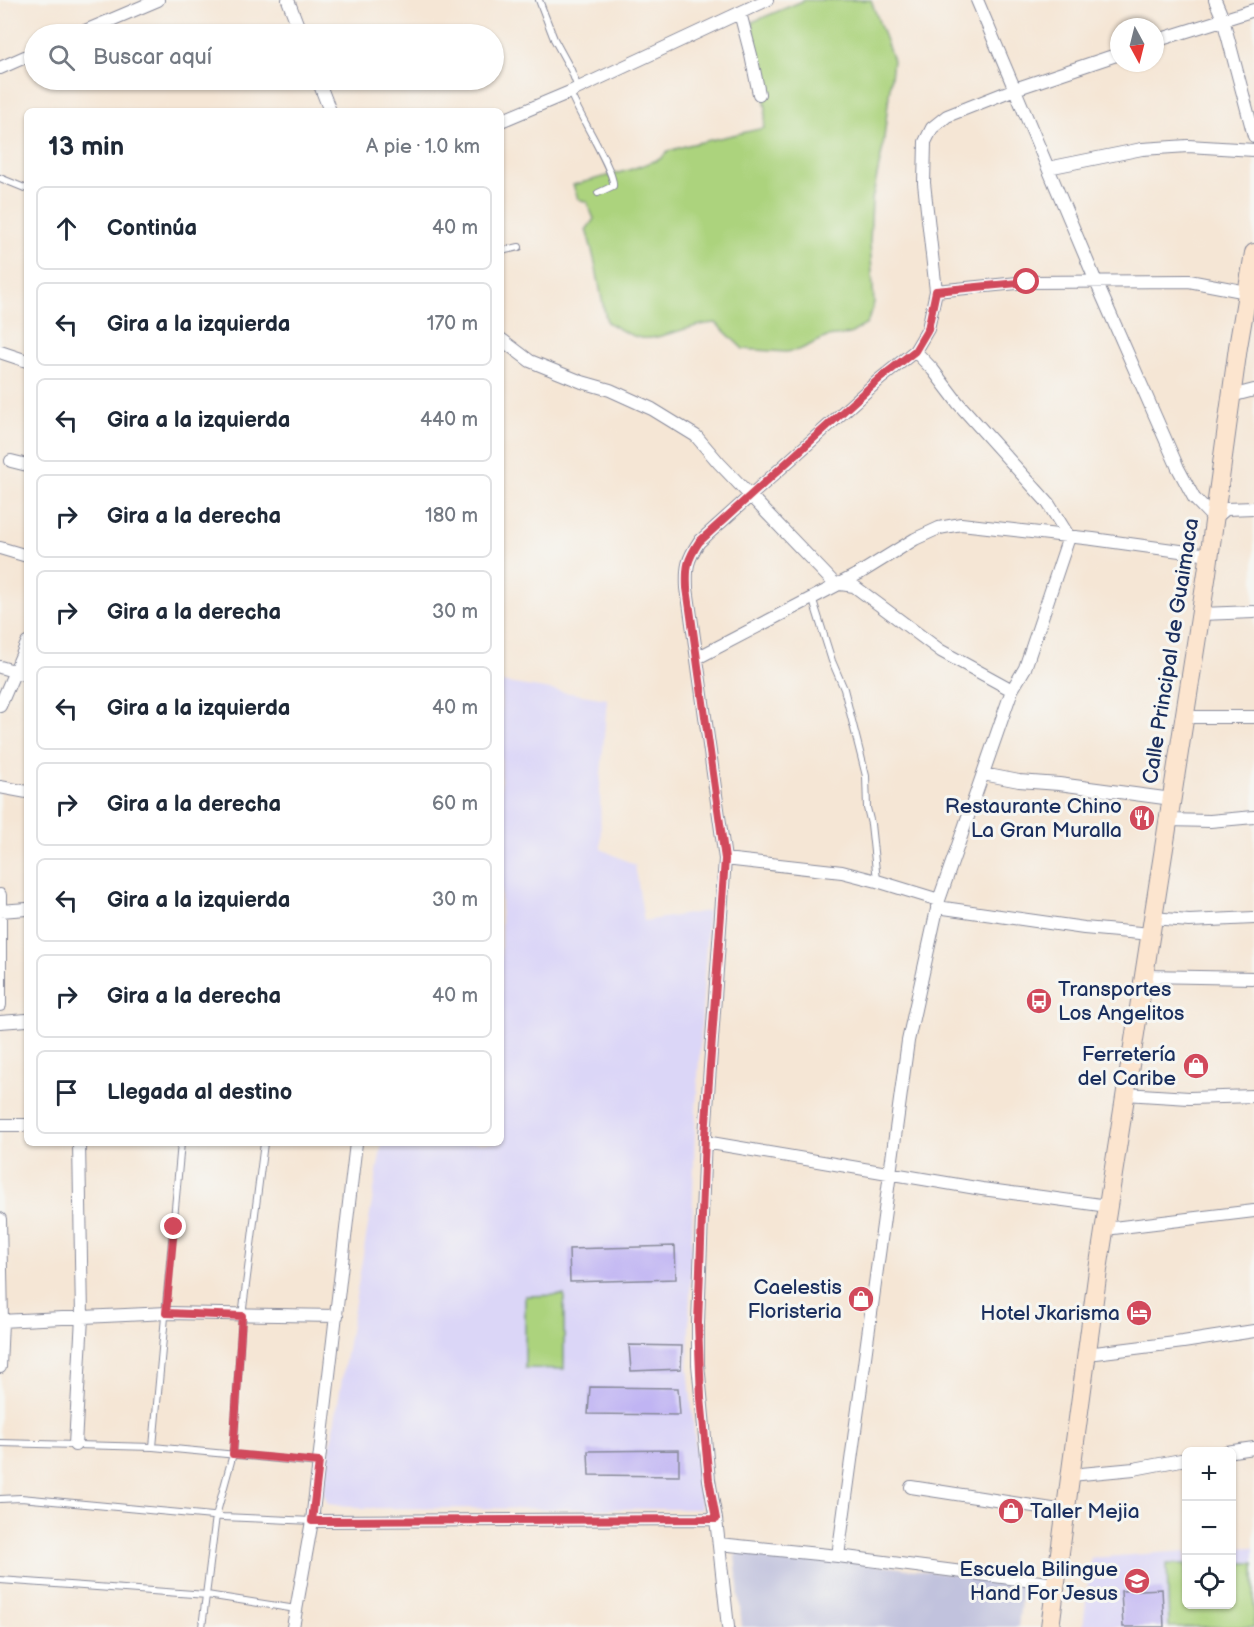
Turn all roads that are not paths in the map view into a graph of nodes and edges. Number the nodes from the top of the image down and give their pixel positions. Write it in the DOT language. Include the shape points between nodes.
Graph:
graph roads {
  1 [pos="158,0"];
  2 [pos="288,0"];
  3 [pos="539,0"];
  4 [pos="767,0"];
  5 [pos="977,0"];
  6 [pos="1215,0"];
  7 [pos="751,4"];
  8 [pos="1254,10"];
  9 [pos="740,13"];
  10 [pos="1222,19"];
  11 [pos="102,24"];
  12 [pos="297,24"];
  13 [pos="1164,38"];
  14 [pos="24,57"];
  15 [pos="1110,57"];
  16 [pos="0,68"];
  17 [pos="1015,89"];
  18 [pos="322,90"];
  19 [pos="574,90"];
  20 [pos="759,94"];
  21 [pos="329,108"];
  22 [pos="504,120"];
  23 [pos="1254,136"];
  24 [pos="1254,150"];
  25 [pos="1048,168"];
  26 [pos="0,178"];
  27 [pos="24,188"];
  28 [pos="598,193"];
  29 [pos="519,247"];
  30 [pos="504,250"];
  31 [pos="1254,253"];
  32 [pos="1097,282"];
  33 [pos="936,291"];
  34 [pos="1247,292"];
  35 [pos="504,341"];
  36 [pos="915,351"];
  37 [pos="0,352"];
  38 [pos="24,360"];
  39 [pos="1254,390"];
  40 [pos="1231,396"];
  41 [pos="11,461"];
  42 [pos="24,464"];
  43 [pos="751,496"];
  44 [pos="1254,508"];
  45 [pos="1214,519"];
  46 [pos="1069,537"];
  47 [pos="0,548"];
  48 [pos="24,555"];
  49 [pos="1209,555"];
  50 [pos="838,584"];
  51 [pos="812,597"];
  52 [pos="1254,612"];
  53 [pos="1201,614"];
  54 [pos="24,649"];
  55 [pos="697,658"];
  56 [pos="0,667"];
  57 [pos="14,671"];
  58 [pos="24,674"];
  59 [pos="1012,690"];
  60 [pos="0,706"];
  61 [pos="1184,717"];
  62 [pos="1254,717"];
  63 [pos="983,774"];
  64 [pos="0,787"];
  65 [pos="24,791"];
  66 [pos="1172,798"];
  67 [pos="1254,817"];
  68 [pos="1168,820"];
  69 [pos="725,859"];
  70 [pos="878,881"];
  71 [pos="0,895"];
  72 [pos="938,904"];
  73 [pos="24,909"];
  74 [pos="1,911"];
  75 [pos="1254,918"];
  76 [pos="1152,926"];
  77 [pos="1144,975"];
  78 [pos="1254,978"];
  79 [pos="0,1005"];
  80 [pos="24,1020"];
  81 [pos="0,1022"];
  82 [pos="1125,1094"];
  83 [pos="1254,1096"];
  84 [pos="0,1125"];
  85 [pos="24,1125"];
  86 [pos="705,1142"];
  87 [pos="79,1146"];
  88 [pos="181,1146"];
  89 [pos="264,1146"];
  90 [pos="356,1146"];
  91 [pos="890,1173"];
  92 [pos="1108,1206"];
  93 [pos="1254,1211"];
  94 [pos="0,1220"];
  95 [pos="1105,1229"];
  96 [pos="166,1313"];
  97 [pos="242,1316"];
  98 [pos="337,1316"];
  99 [pos="82,1317"];
  100 [pos="1,1321"];
  101 [pos="1254,1331"];
  102 [pos="1087,1354"];
  103 [pos="0,1367"];
  104 [pos="0,1443"];
  105 [pos="75,1445"];
  106 [pos="153,1447"];
  107 [pos="1254,1448"];
  108 [pos="1236,1451"];
  109 [pos="233,1454"];
  110 [pos="1182,1460"];
  111 [pos="319,1462"];
  112 [pos="1071,1475"];
  113 [pos="911,1487"];
  114 [pos="0,1499"];
  115 [pos="1065,1511"];
  116 [pos="216,1516"];
  117 [pos="716,1519"];
  118 [pos="312,1521"];
  119 [pos="718,1544"];
  120 [pos="838,1556"];
  121 [pos="0,1580"];
  122 [pos="1056,1584"];
  123 [pos="207,1595"];
  124 [pos="296,1609"];
  125 [pos="202,1627"];
  126 [pos="293,1627"];
  127 [pos="728,1627"];
  128 [pos="1050,1627"];
  1 -- 11 [label="street"];
  2 -- 12 [label="street"];
  3 -- 19 [label="lane" via="571,70"];
  4 -- 7 [label="street"];
  5 -- 17 [label="street"];
  6 -- 10 [label="street"];
  7 -- 9 [label="street"];
  8 -- 10 [label="street"];
  9 -- 19 [label="street"];
  9 -- 20 [label="street"];
  10 -- 13 [label="street"];
  10 -- 23 [label="street"];
  14 -- 16 [label="street"];
  15 -- 17 [label="street"];
  17 -- 25 [label="street"];
  17 -- 33 [label="street" via="947,116 932,128 925,142 924,183"];
  18 -- 21 [label="street"];
  19 -- 22 [label="street"];
  19 -- 28 [label="lane" via="580,116 614,181 613,186"];
  24 -- 25 [label="street" via="1188,146 1142,149"];
  25 -- 32 [label="street"];
  26 -- 27 [label="lane"];
  29 -- 30 [label="lane"];
  31 -- 34 [label="main road, Calle Principal de Guaimaca"];
  32 -- 33 [label="street" via="1027,282"];
  32 -- 34 [label="street" via="1189,281"];
  32 -- 45 [label="street" via="1178,468 1194,498"];
  33 -- 36 [label="street" via="928,329"];
  34 -- 40 [label="main road, Calle Principal de Guaimaca"];
  35 -- 43 [label="street" via="530,361 610,390 681,425"];
  36 -- 43 [label="street"];
  36 -- 46 [label="street" via="1048,503"];
  37 -- 38 [label="street"];
  39 -- 40 [label="street"];
  40 -- 45 [label="main road, Calle Principal de Guaimaca"];
  41 -- 42 [label="street"];
  43 -- 50 [label="street"];
  43 -- 55 [label="street" via="699,542 689,557 687,588"];
  44 -- 45 [label="street" via="1226,509"];
  45 -- 49 [label="main road, Calle Principal de Guaimaca"];
  46 -- 49 [label="street"];
  46 -- 50 [label="street" via="962,525 939,528"];
  46 -- 59 [label="street" via="1025,668"];
  47 -- 48 [label="street"];
  49 -- 53 [label="main road, Calle Principal de Guaimaca"];
  50 -- 51 [label="street"];
  50 -- 59 [label="street" via="854,586 941,651"];
  51 -- 55 [label="street"];
  51 -- 70 [label="lane" via="844,689 866,776"];
  52 -- 53 [label="street"];
  53 -- 61 [label="main road, Calle Principal de Guaimaca"];
  54 -- 57 [label="street"];
  55 -- 69 [label="street"];
  56 -- 57 [label="street"];
  57 -- 58 [label="street"];
  57 -- 60 [label="street"];
  59 -- 63 [label="street"];
  61 -- 62 [label="street"];
  61 -- 66 [label="main road, Calle Principal de Guaimaca"];
  63 -- 66 [label="street" via="1019,782"];
  63 -- 72 [label="street"];
  64 -- 65 [label="street"];
  66 -- 68 [label="main road, Calle Principal de Guaimaca"];
  67 -- 68 [label="street"];
  68 -- 76 [label="main road, Calle Principal de Guaimaca"];
  69 -- 70 [label="street" via="842,872"];
  69 -- 86 [label="street"];
  70 -- 72 [label="street"];
  71 -- 74 [label="street"];
  72 -- 76 [label="street" via="1084,928"];
  72 -- 91 [label="street" via="908,1041"];
  73 -- 74 [label="street"];
  74 -- 79 [label="street"];
  75 -- 76 [label="street"];
  76 -- 77 [label="main road, Calle Principal de Guaimaca"];
  77 -- 78 [label="street"];
  77 -- 82 [label="main road, Calle Principal de Guaimaca"];
  80 -- 81 [label="street"];
  82 -- 83 [label="street" via="1189,1098"];
  82 -- 92 [label="main road, Calle Principal de Guaimaca"];
  84 -- 85 [label="street"];
  86 -- 91 [label="street"];
  86 -- 117 [label="street" via="698,1364"];
  87 -- 99 [label="street"];
  88 -- 96 [label="lane"];
  89 -- 97 [label="lane"];
  90 -- 98 [label="street"];
  91 -- 92 [label="street"];
  91 -- 120 [label="street"];
  92 -- 95 [label="main road, Calle Principal de Guaimaca"];
  93 -- 95 [label="street"];
  94 -- 100 [label="street"];
  95 -- 102 [label="main road, Calle Principal de Guaimaca"];
  96 -- 97 [label="street"];
  96 -- 99 [label="street"];
  96 -- 106 [label="lane"];
  97 -- 98 [label="street"];
  97 -- 109 [label="lane"];
  98 -- 111 [label="street"];
  99 -- 100 [label="street"];
  99 -- 105 [label="street"];
  100 -- 103 [label="street"];
  101 -- 102 [label="street"];
  102 -- 112 [label="main road, Calle Principal de Guaimaca"];
  104 -- 105 [label="lane"];
  105 -- 106 [label="lane"];
  106 -- 109 [label="lane"];
  107 -- 108 [label="street"];
  109 -- 111 [label="lane"];
  109 -- 116 [label="lane"];
  110 -- 112 [label="street"];
  111 -- 118 [label="street"];
  112 -- 115 [label="main road, Calle Principal de Guaimaca"];
  113 -- 115 [label="street"];
  114 -- 116 [label="lane"];
  115 -- 122 [label="main road, Calle Principal de Guaimaca"];
  116 -- 118 [label="lane"];
  116 -- 123 [label="lane"];
  117 -- 118 [label="street"];
  117 -- 119 [label="street"];
  118 -- 124 [label="street"];
  119 -- 120 [label="street"];
  119 -- 127 [label="street"];
  120 -- 122 [label="street"];
  121 -- 123 [label="lane"];
  122 -- 128 [label="main road, Calle Principal de Guaimaca"];
  123 -- 124 [label="lane"];
  123 -- 125 [label="lane"];
  124 -- 126 [label="street"];
}
